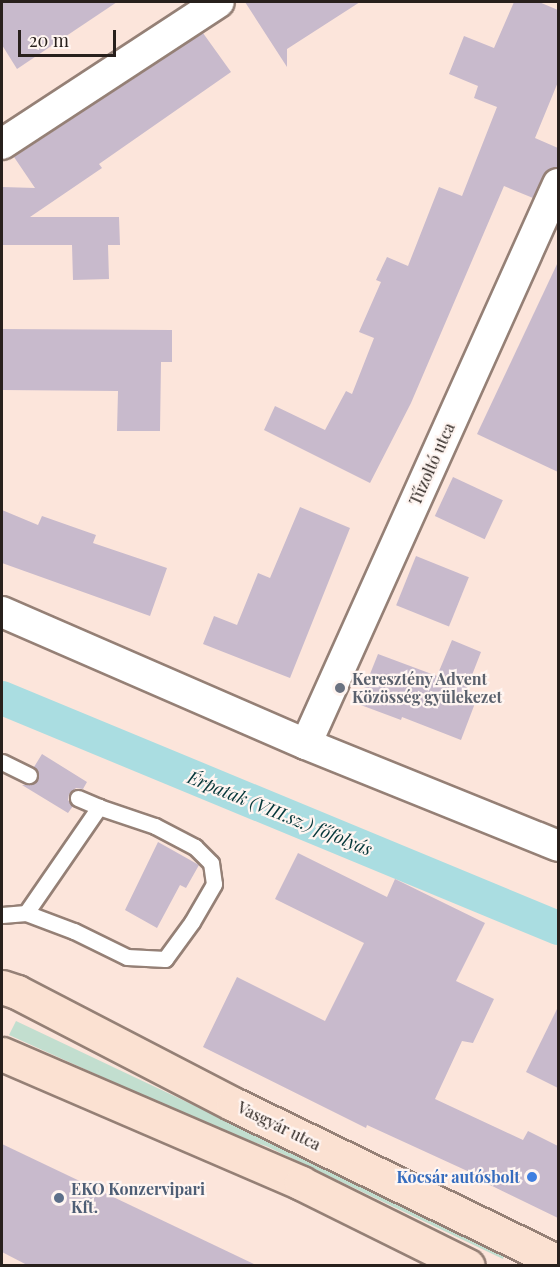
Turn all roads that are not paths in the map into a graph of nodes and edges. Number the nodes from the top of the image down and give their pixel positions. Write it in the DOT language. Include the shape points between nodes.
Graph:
graph roads {
  1 [pos="219,2"];
  2 [pos="2,144"];
  3 [pos="558,184"];
  4 [pos="2,612"];
  5 [pos="306,744"];
  6 [pos="2,762"];
  7 [pos="29,775"];
  8 [pos="78,798"];
  9 [pos="99,807"];
  10 [pos="558,846"];
  11 [pos="26,913"];
  12 [pos="2,918"];
  13 [pos="2,987"];
  14 [pos="2,1054"];
  15 [pos="558,1262"];
  16 [pos="468,1266"];
  1 -- 2 [label="street"];
  3 -- 5 [label="street, Tűzoltó utca"];
  4 -- 5 [label="street"];
  5 -- 10 [label="street"];
  6 -- 7 [label="lane"];
  8 -- 9 [label="lane"];
  9 -- 11 [label="lane"];
  9 -- 11 [label="lane" via="155,826 195,847 211,863 214,884 192,922 165,959 127,957"];
  11 -- 12 [label="lane"];
  13 -- 15 [label="main road, Vasgyár utca"];
  14 -- 16 [label="main road" via="301,1183"];
}
